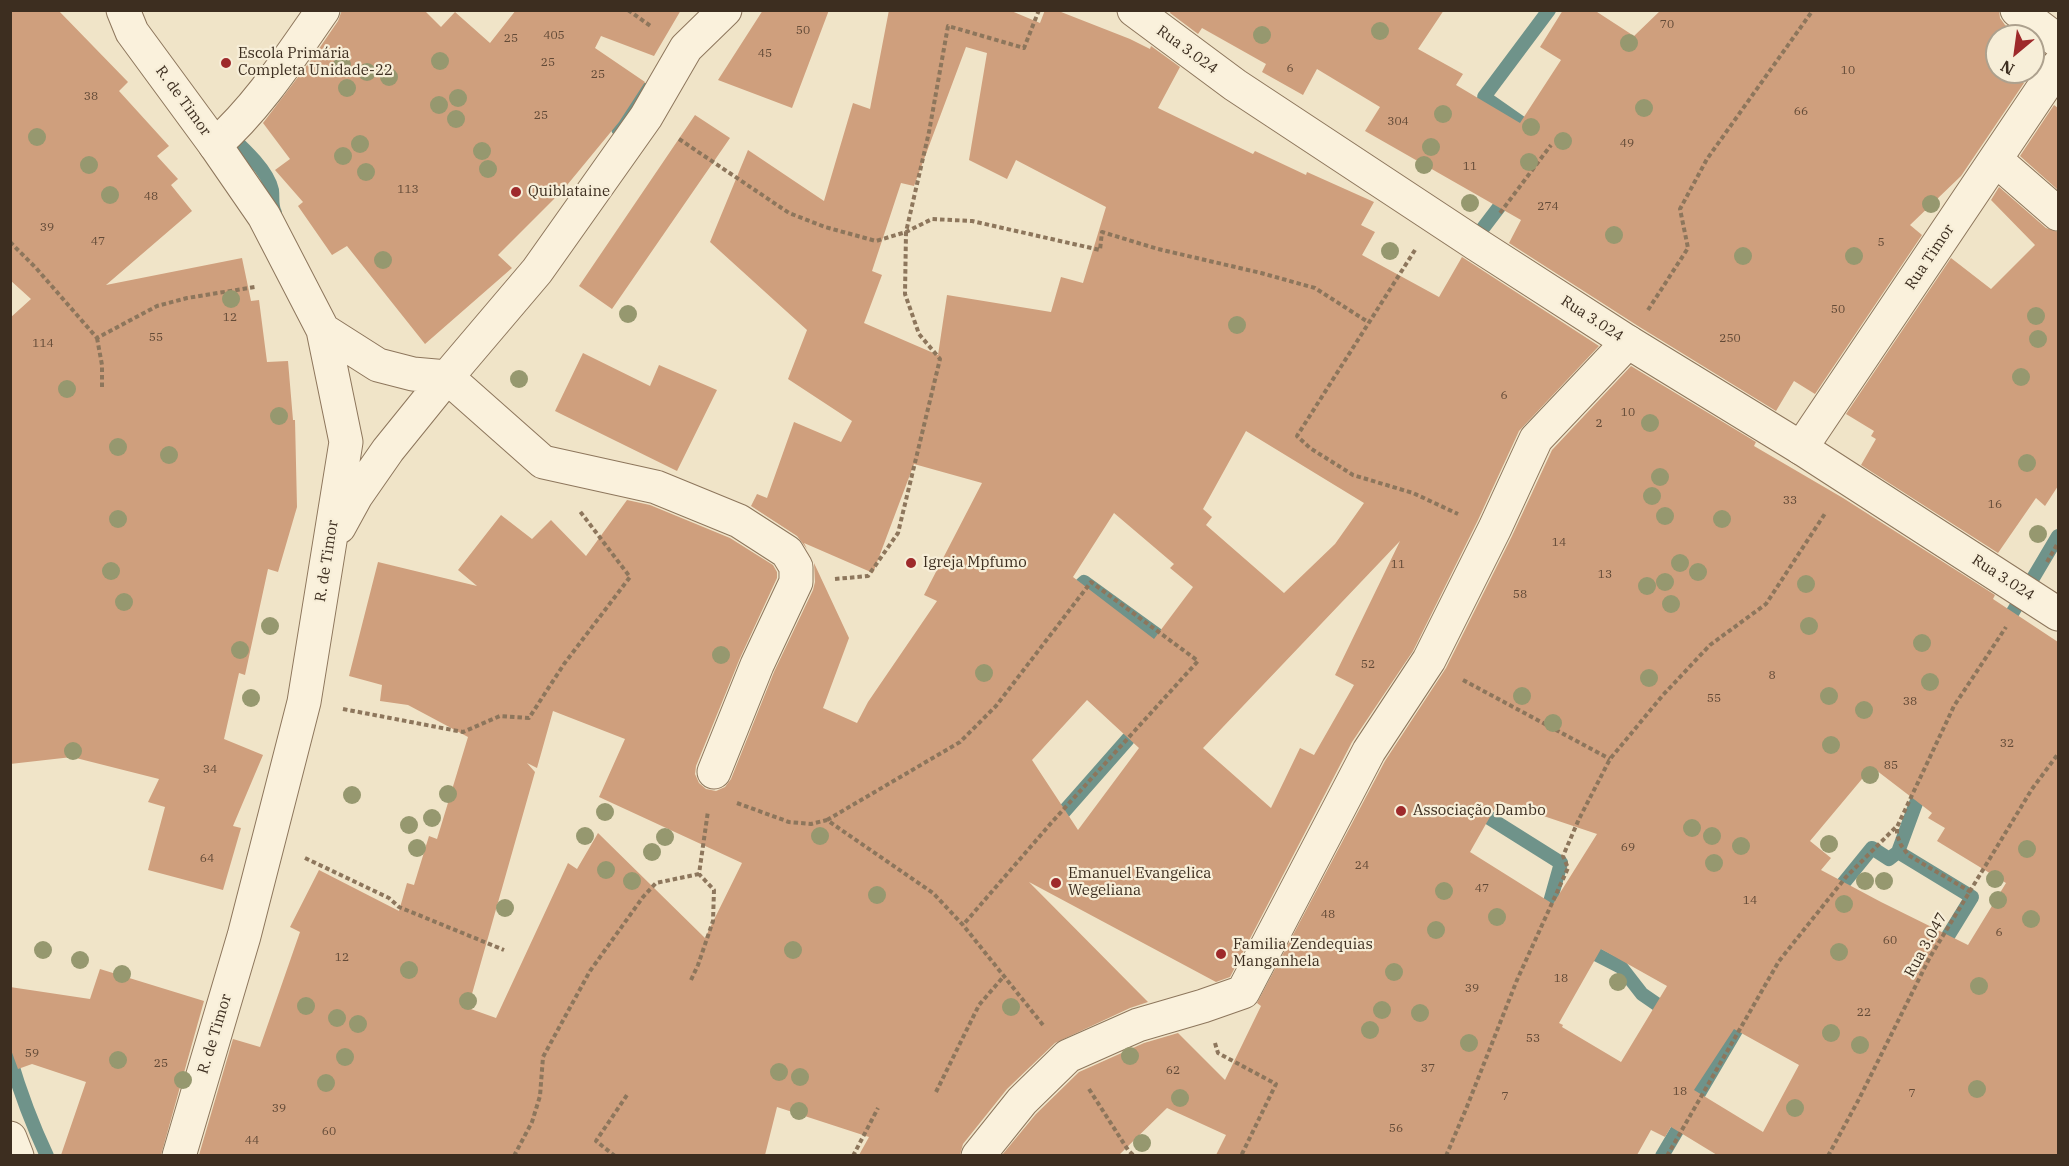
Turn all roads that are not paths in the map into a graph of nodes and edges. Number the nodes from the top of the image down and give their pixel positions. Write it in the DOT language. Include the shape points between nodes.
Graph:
graph roads {
  1 [pos="123,10"];
  2 [pos="322,10"];
  3 [pos="724,10"];
  4 [pos="1134,10"];
  5 [pos="2017,10"];
  6 [pos="2058,41"];
  7 [pos="2058,66"];
  8 [pos="215,145"];
  9 [pos="1996,160"];
  10 [pos="2058,214"];
  11 [pos="323,330"];
  12 [pos="1628,342"];
  13 [pos="447,376"];
  14 [pos="1801,448"];
  15 [pos="330,545"];
  16 [pos="2058,614"];
  17 [pos="714,772"];
  18 [pos="10,1138"];
  19 [pos="18,1155"];
  20 [pos="179,1155"];
  21 [pos="978,1155"];
  1 -- 8 [label="street, R. de Timor" via="132,32"];
  2 -- 8 [label="street" via="237,126"];
  3 -- 13 [label="street" via="686,48 646,117 537,271"];
  4 -- 12 [label="street, Rua 3.024" via="1235,85"];
  5 -- 6 [label="street"];
  7 -- 9 [label="street, Rua Timor"];
  8 -- 11 [label="street, R. de Timor" via="264,216"];
  9 -- 10 [label="street"];
  9 -- 14 [label="street, Rua Timor"];
  11 -- 13 [label="street" via="378,365 413,374"];
  11 -- 15 [label="street, R. de Timor" via="346,442"];
  12 -- 14 [label="street, Rua 3.024"];
  12 -- 21 [label="street" via="1536,439 1429,660 1369,752 1243,992 1138,1025 1068,1056 1022,1101"];
  13 -- 15 [label="street" via="356,496"];
  13 -- 17 [label="street" via="543,462 656,487 739,521 787,552 796,567 796,582"];
  14 -- 16 [label="street, Rua 3.024"];
  15 -- 20 [label="street, R. de Timor" via="304,702 244,936"];
  18 -- 19 [label="street"];
}
